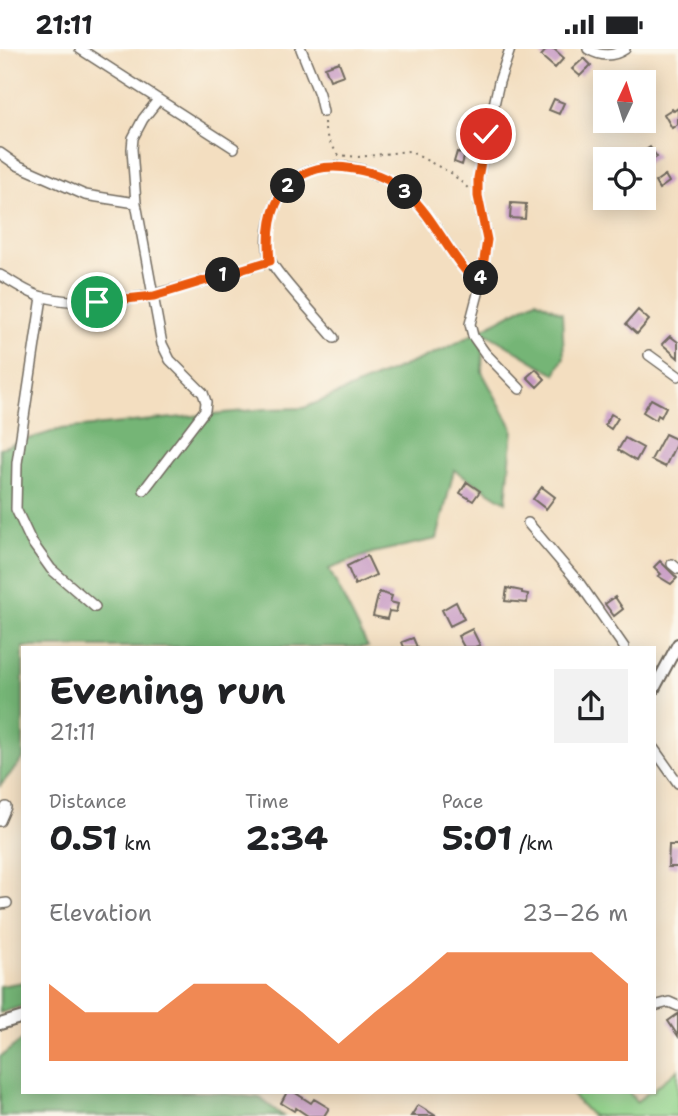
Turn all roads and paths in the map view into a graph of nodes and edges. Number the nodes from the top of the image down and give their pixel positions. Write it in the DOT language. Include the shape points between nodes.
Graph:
graph roads {
  1 [pos="80,49"];
  2 [pos="301,49"];
  3 [pos="510,49"];
  4 [pos="588,49"];
  5 [pos="625,49"];
  6 [pos="158,100"];
  7 [pos="323,112"];
  8 [pos="234,148"];
  9 [pos="0,153"];
  10 [pos="478,196"];
  11 [pos="136,203"];
  12 [pos="270,261"];
  13 [pos="0,275"];
  14 [pos="480,286"];
  15 [pos="154,296"];
  16 [pos="42,297"];
  17 [pos="334,338"];
  18 [pos="649,355"];
  19 [pos="678,376"];
  20 [pos="520,389"];
  21 [pos="145,490"];
  22 [pos="528,523"];
  23 [pos="95,607"];
  24 [pos="678,644"];
  25 [pos="623,646"];
  26 [pos="656,684"];
  27 [pos="656,752"];
  28 [pos="678,783"];
  29 [pos="6,807"];
  30 [pos="0,821"];
  31 [pos="656,1005"];
  32 [pos="678,1006"];
  33 [pos="21,1018"];
  34 [pos="0,1024"];
  1 -- 6 [label="street"];
  2 -- 7 [label="street"];
  3 -- 10 [label="street" via="486,134"];
  4 -- 5 [label="street" via="611,56"];
  6 -- 8 [label="street"];
  6 -- 11 [label="street" via="133,138"];
  7 -- 10 [label="path" via="325,133 339,155 409,151 451,173"];
  9 -- 11 [label="street" via="85,195"];
  10 -- 14 [label="street" via="487,240"];
  11 -- 15 [label="street"];
  12 -- 14 [label="street" via="270,224 281,193 316,168 344,167 377,174 401,188"];
  12 -- 15 [label="street"];
  12 -- 17 [label="street"];
  13 -- 16 [label="street"];
  14 -- 20 [label="street" via="470,324 473,336"];
  15 -- 16 [label="street" via="97,302"];
  15 -- 21 [label="street" via="162,344 170,360 203,393 206,403"];
  16 -- 23 [label="street" via="17,463 16,509 51,569"];
  18 -- 19 [label="street"];
  22 -- 25 [label="street" via="580,584"];
  24 -- 26 [label="main road"];
  27 -- 28 [label="street"];
  29 -- 30 [label="street"];
  31 -- 32 [label="street" via="669,1002"];
  33 -- 34 [label="main road"];
}
